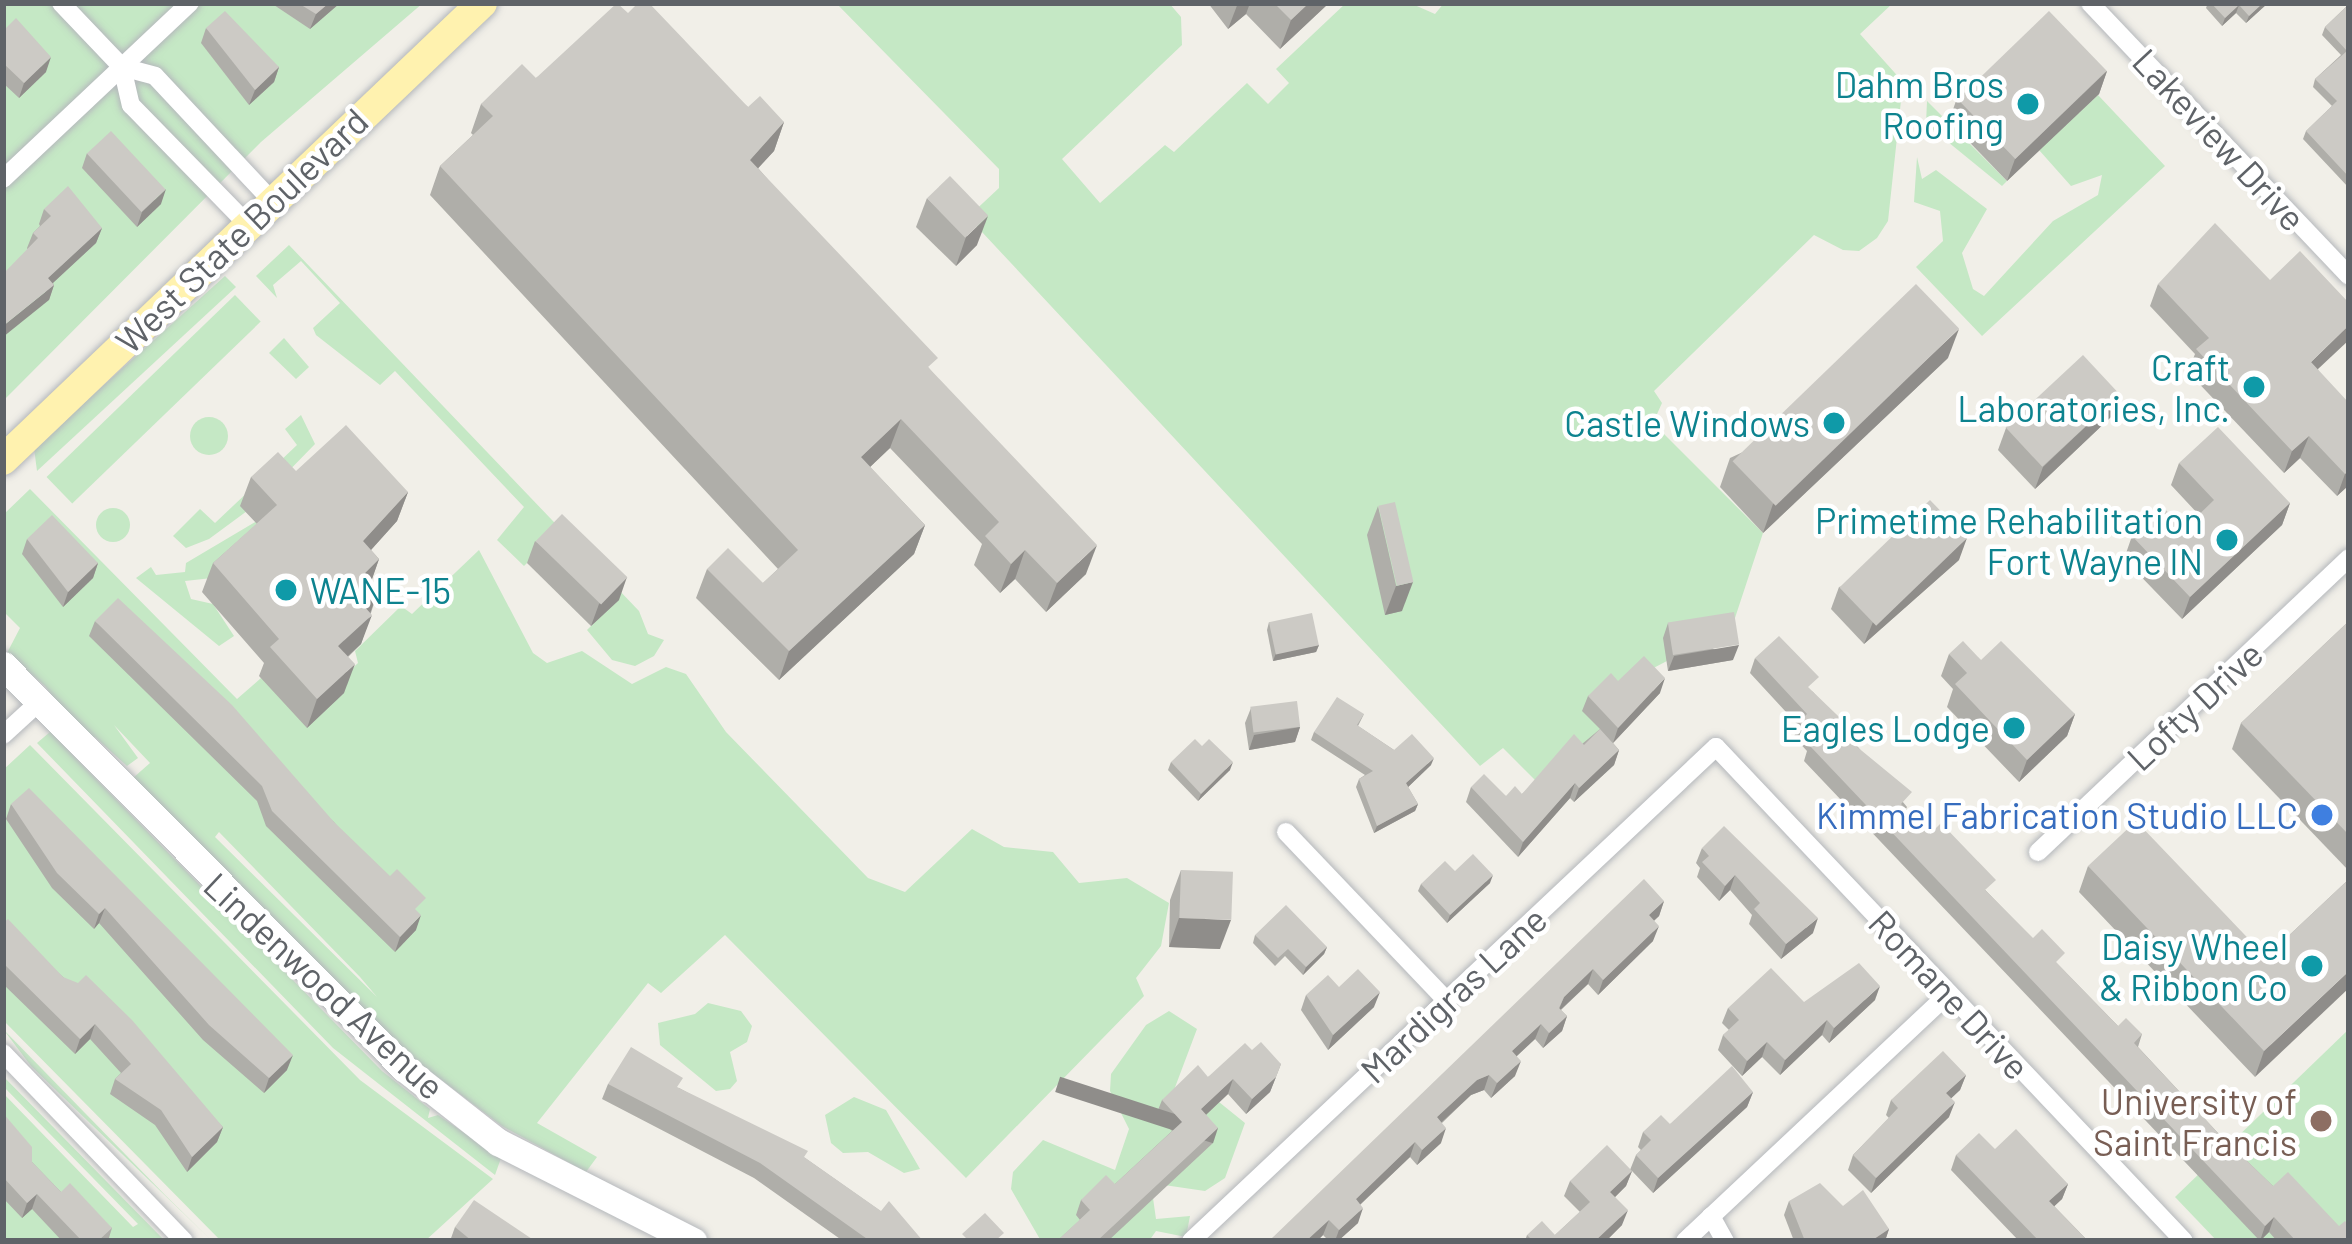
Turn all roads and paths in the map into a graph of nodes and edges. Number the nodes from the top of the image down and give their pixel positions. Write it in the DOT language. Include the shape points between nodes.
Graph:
graph roads {
  1 [pos="61,3"];
  2 [pos="190,3"];
  3 [pos="482,3"];
  4 [pos="2090,3"];
  5 [pos="122,67"];
  6 [pos="3,179"];
  7 [pos="271,200"];
  8 [pos="247,224"];
  9 [pos="2349,276"];
  10 [pos="3,460"];
  11 [pos="2349,557"];
  12 [pos="3,665"];
  13 [pos="38,702"];
  14 [pos="3,735"];
  15 [pos="1716,747"];
  16 [pos="1286,832"];
  17 [pos="2038,852"];
  18 [pos="1949,993"];
  19 [pos="1446,1000"];
  20 [pos="3,1054"];
  21 [pos="1712,1216"];
  22 [pos="184,1241"];
  23 [pos="693,1241"];
  24 [pos="1192,1241"];
  25 [pos="1685,1241"];
  26 [pos="1725,1241"];
  27 [pos="2185,1241"];
  1 -- 5 [label="street"];
  2 -- 5 [label="street"];
  3 -- 7 [label="main road, West State Boulevard"];
  4 -- 9 [label="street, Lakeview Drive"];
  5 -- 6 [label="street"];
  5 -- 7 [label="street" via="154,76"];
  5 -- 8 [label="street" via="131,105"];
  7 -- 8 [label="main road, West State Boulevard"];
  8 -- 10 [label="main road, West State Boulevard"];
  11 -- 17 [label="street, Lofty Drive"];
  12 -- 13 [label="street, Lindenwood Avenue"];
  13 -- 14 [label="street"];
  13 -- 23 [label="street, Lindenwood Avenue" via="404,1068 498,1142"];
  15 -- 18 [label="street, Romane Drive"];
  15 -- 19 [label="street, Mardigras Lane"];
  16 -- 19 [label="street"];
  18 -- 21 [label="street"];
  18 -- 27 [label="street, Romane Drive"];
  19 -- 24 [label="street, Mardigras Lane"];
  20 -- 22 [label="street"];
  21 -- 25 [label="street"];
  21 -- 26 [label="street"];
}
